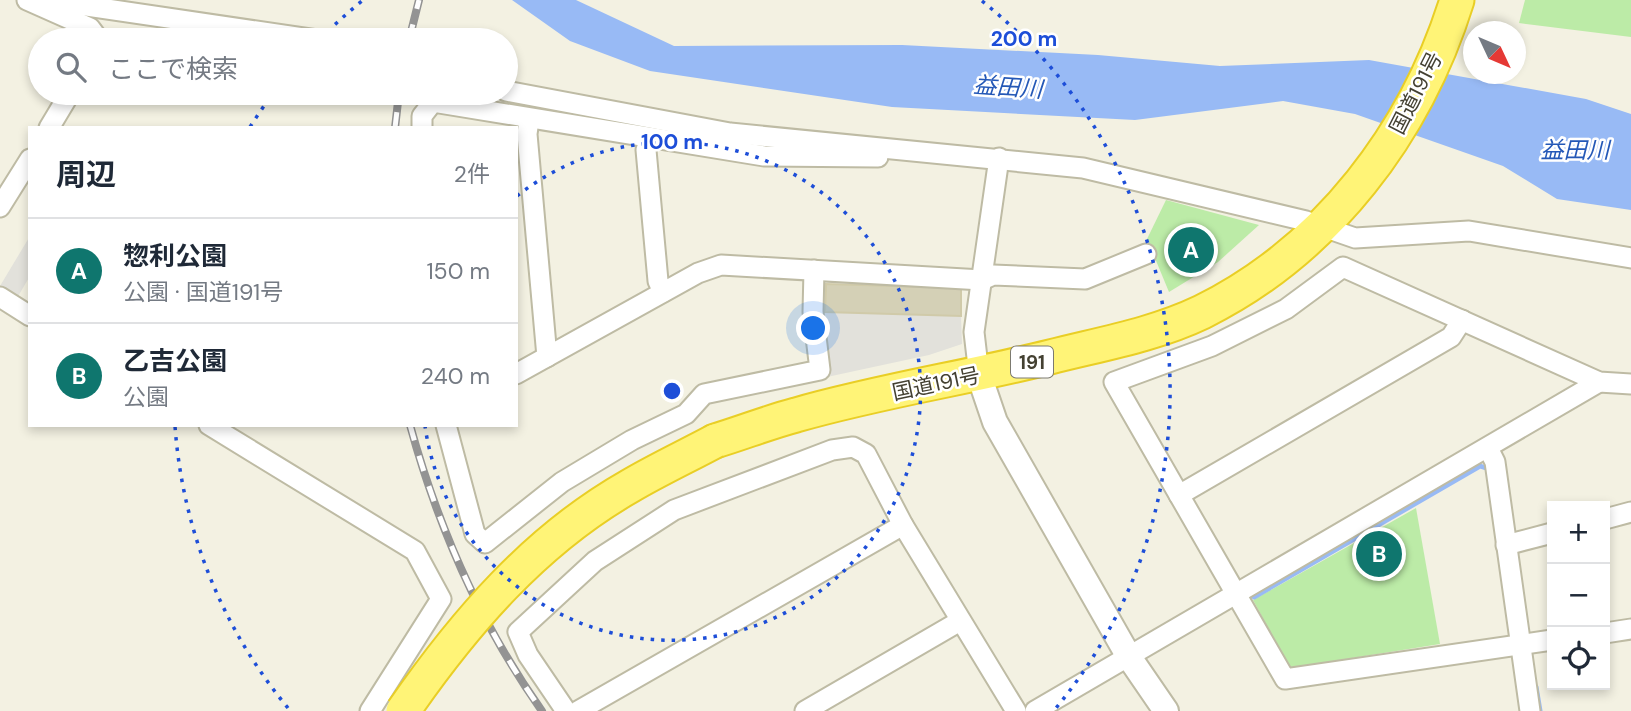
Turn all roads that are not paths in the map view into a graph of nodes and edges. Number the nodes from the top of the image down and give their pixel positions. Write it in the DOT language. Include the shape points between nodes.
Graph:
graph roads {
  1 [pos="27,0"];
  2 [pos="46,0"];
  3 [pos="1454,8"];
  4 [pos="90,28"];
  5 [pos="236,28"];
  6 [pos="518,93"];
  7 [pos="62,105"];
  8 [pos="431,105"];
  9 [pos="449,105"];
  10 [pos="529,120"];
  11 [pos="49,126"];
  12 [pos="422,126"];
  13 [pos="650,139"];
  14 [pos="893,147"];
  15 [pos="999,158"];
  16 [pos="28,162"];
  17 [pos="0,208"];
  18 [pos="1323,226"];
  19 [pos="1146,254"];
  20 [pos="1631,258"];
  21 [pos="814,270"];
  22 [pos="982,280"];
  23 [pos="663,292"];
  24 [pos="0,297"];
  25 [pos="28,315"];
  26 [pos="1462,320"];
  27 [pos="547,357"];
  28 [pos="518,373"];
  29 [pos="979,375"];
  30 [pos="1599,382"];
  31 [pos="1631,384"];
  32 [pos="212,427"];
  33 [pos="447,427"];
  34 [pos="1488,448"];
  35 [pos="1179,495"];
  36 [pos="1631,512"];
  37 [pos="1610,518"];
  38 [pos="903,525"];
  39 [pos="1547,534"];
  40 [pos="1506,545"];
  41 [pos="1233,593"];
  42 [pos="960,621"];
  43 [pos="1631,629"];
  44 [pos="1610,632"];
  45 [pos="1547,641"];
  46 [pos="1520,645"];
  47 [pos="1129,657"];
  48 [pos="370,711"];
  49 [pos="403,711"];
  50 [pos="566,711"];
  51 [pos="578,711"];
  52 [pos="805,711"];
  53 [pos="1016,711"];
  54 [pos="1035,711"];
  55 [pos="1166,711"];
  56 [pos="1530,711"];
  1 -- 4 [label="street"];
  2 -- 5 [label="street"];
  3 -- 18 [label="highway, 国道191号 / 191" via="1426,78 1396,135"];
  6 -- 14 [label="street" via="730,133"];
  7 -- 11 [label="street"];
  8 -- 12 [label="street" via="422,116"];
  9 -- 10 [label="street"];
  10 -- 13 [label="street"];
  10 -- 27 [label="street"];
  13 -- 14 [label="street" via="764,156 881,157"];
  13 -- 23 [label="street" via="646,150 658,281"];
  14 -- 15 [label="street"];
  15 -- 18 [label="street" via="1083,168"];
  15 -- 22 [label="street"];
  16 -- 17 [label="street"];
  18 -- 20 [label="street" via="1355,238 1469,230"];
  18 -- 29 [label="highway, 国道191号 / 191" via="1267,274 1201,312 1148,333"];
  19 -- 22 [label="street" via="1085,279 993,275"];
  21 -- 22 [label="street"];
  21 -- 23 [label="street" via="721,265"];
  21 -- 33 [label="street" via="813,312 820,370 704,394 686,414 562,482 485,543 475,534"];
  22 -- 29 [label="street" via="974,332"];
  23 -- 27 [label="street"];
  24 -- 25 [label="street"];
  26 -- 30 [label="street"];
  26 -- 35 [label="street" via="1451,337"];
  26 -- 35 [label="street" via="1343,267 1286,309 1237,334 1114,382"];
  27 -- 28 [label="street"];
  29 -- 47 [label="street" via="995,422"];
  29 -- 49 [label="highway, 国道191号 / 191, bridge" via="796,414 715,442 627,487 553,540 500,588 446,648"];
  30 -- 31 [label="street"];
  30 -- 34 [label="street"];
  32 -- 48 [label="street" via="415,551 441,599"];
  34 -- 40 [label="street" via="1495,462"];
  34 -- 41 [label="street"];
  35 -- 41 [label="street"];
  36 -- 37 [label="street"];
  38 -- 42 [label="street"];
  38 -- 50 [label="street" via="866,454 853,447 832,450 674,510 594,561 519,632 528,655"];
  38 -- 51 [label="street"];
  39 -- 40 [label="street"];
  40 -- 46 [label="street"];
  41 -- 46 [label="street" via="1285,679"];
  41 -- 47 [label="street"];
  42 -- 52 [label="street"];
  42 -- 53 [label="street"];
  43 -- 44 [label="street"];
  45 -- 46 [label="street"];
  46 -- 56 [label="street"];
  47 -- 54 [label="street"];
  47 -- 55 [label="street"];
}
